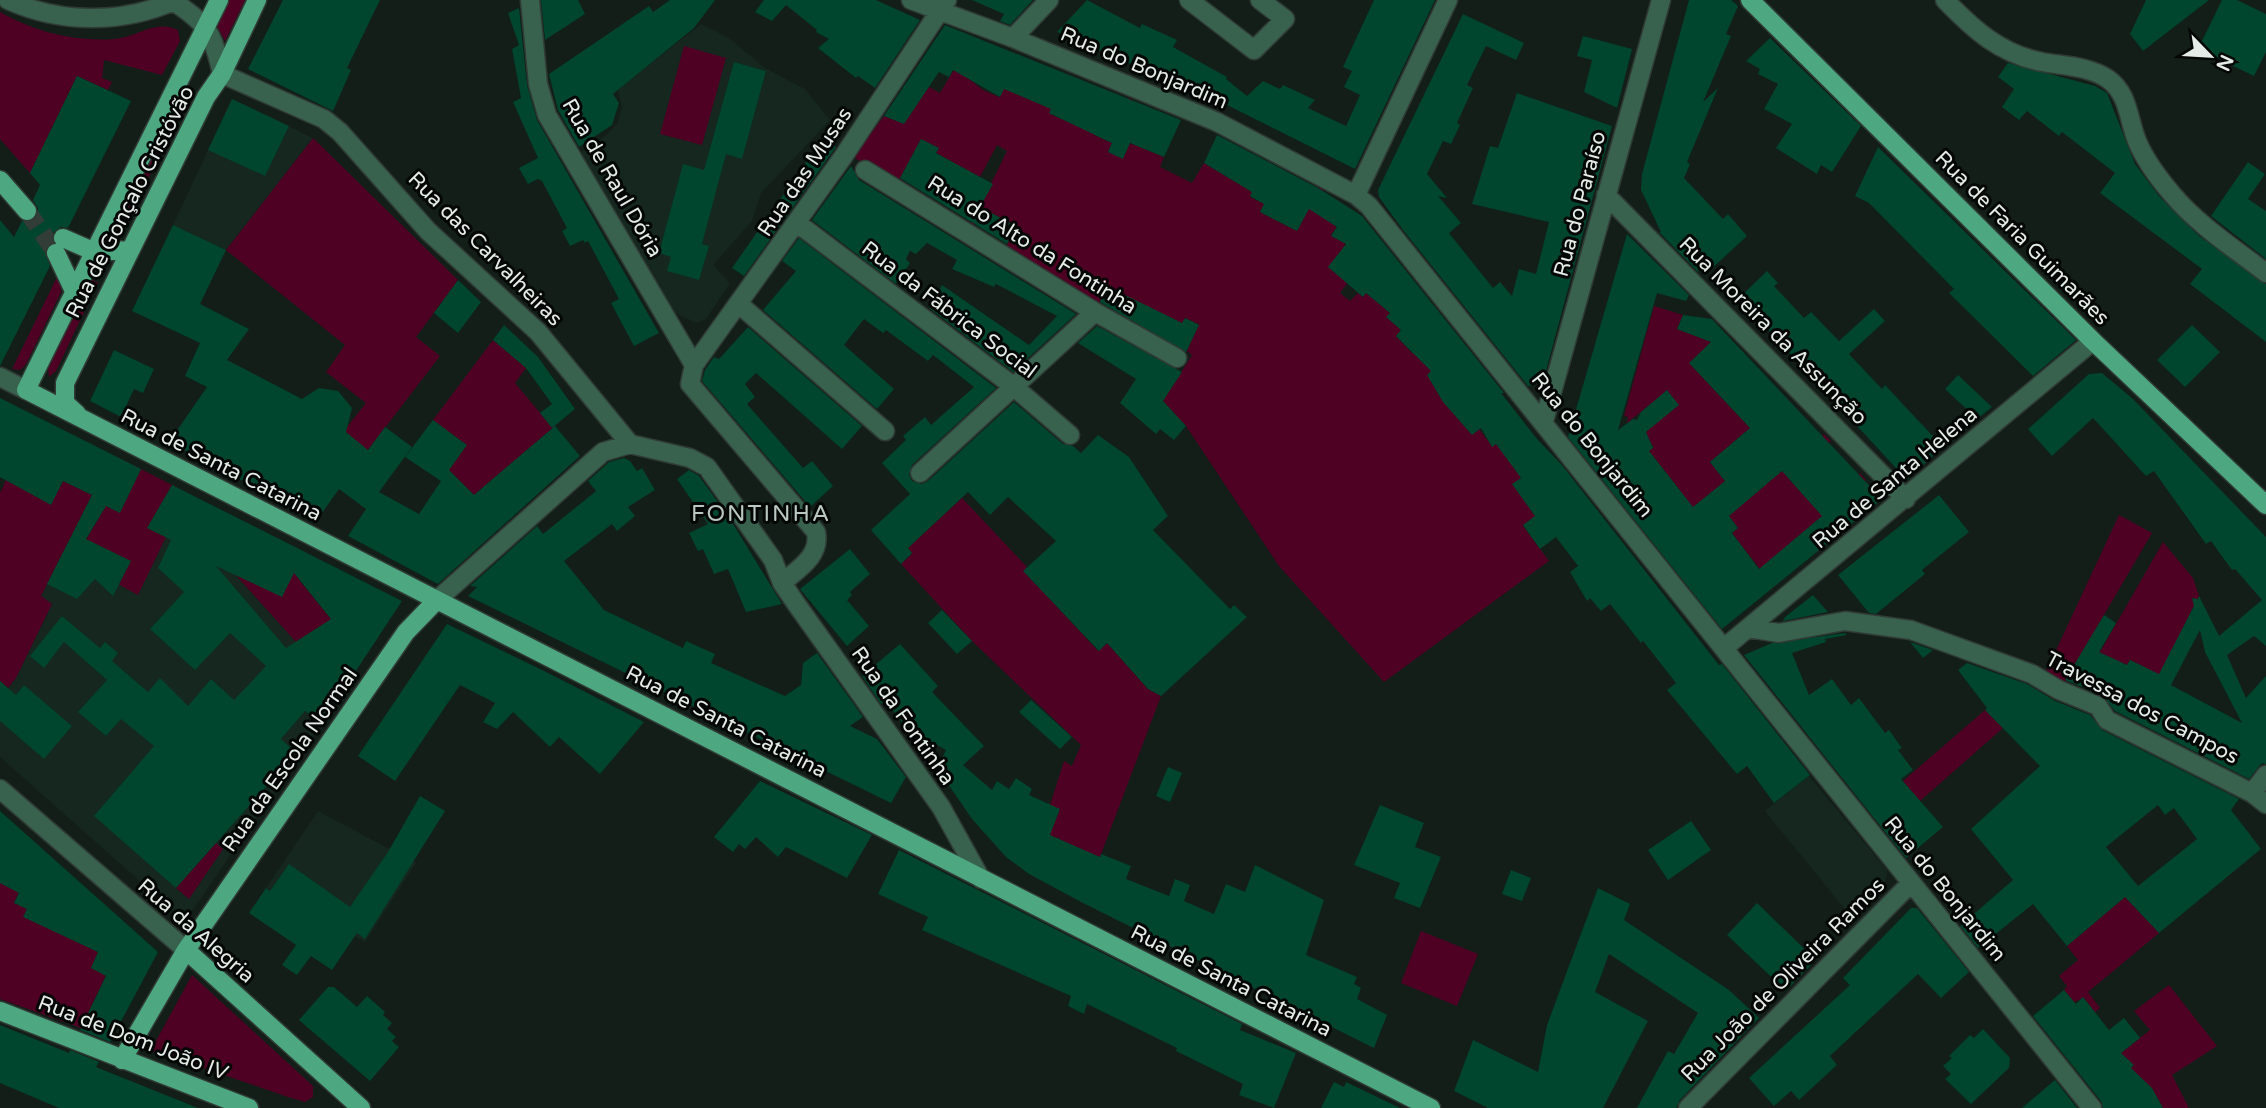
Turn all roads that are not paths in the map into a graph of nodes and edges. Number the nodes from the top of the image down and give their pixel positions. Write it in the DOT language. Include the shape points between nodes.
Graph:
graph roads {
  1 [pos="8,0"];
  2 [pos="219,0"];
  3 [pos="257,0"];
  4 [pos="530,0"];
  5 [pos="911,0"];
  6 [pos="1049,0"];
  7 [pos="1189,0"];
  8 [pos="1260,0"];
  9 [pos="1448,0"];
  10 [pos="1661,0"];
  11 [pos="1750,0"];
  12 [pos="1945,0"];
  13 [pos="175,1"];
  14 [pos="944,6"];
  15 [pos="206,25"];
  16 [pos="1013,38"];
  17 [pos="222,74"];
  18 [pos="865,170"];
  19 [pos="0,180"];
  20 [pos="1356,195"];
  21 [pos="1606,195"];
  22 [pos="27,211"];
  23 [pos="797,223"];
  24 [pos="130,250"];
  25 [pos="95,252"];
  26 [pos="2266,273"];
  27 [pos="74,290"];
  28 [pos="740,305"];
  29 [pos="1095,312"];
  30 [pos="2093,341"];
  31 [pos="1177,358"];
  32 [pos="695,365"];
  33 [pos="0,377"];
  34 [pos="1013,386"];
  35 [pos="26,390"];
  36 [pos="84,421"];
  37 [pos="1544,421"];
  38 [pos="885,431"];
  39 [pos="1070,435"];
  40 [pos="630,444"];
  41 [pos="920,473"];
  42 [pos="1906,499"];
  43 [pos="2266,505"];
  44 [pos="782,583"];
  45 [pos="437,600"];
  46 [pos="1748,628"];
  47 [pos="1724,648"];
  48 [pos="2266,775"];
  49 [pos="0,789"];
  50 [pos="2259,799"];
  51 [pos="981,879"];
  52 [pos="1910,884"];
  53 [pos="186,950"];
  54 [pos="0,1011"];
  55 [pos="122,1060"];
  56 [pos="336,1086"];
  57 [pos="249,1108"];
  58 [pos="334,1108"];
  59 [pos="361,1108"];
  60 [pos="1431,1108"];
  61 [pos="1688,1108"];
  62 [pos="2092,1108"];
  1 -- 13 [label="street" via="71,19 109,18"];
  2 -- 15 [label="main road, Rua de Gonçalo Cristóvão"];
  3 -- 17 [label="main road, Rua de Gonçalo Cristóvão"];
  4 -- 32 [label="street, Rua de Raul Dória" via="538,84 547,115"];
  5 -- 14 [label="street, Rua do Bonjardim"];
  6 -- 16 [label="street"];
  7 -- 8 [label="street" via="1254,50 1285,19"];
  9 -- 20 [label="street"];
  10 -- 21 [label="street, Rua do Paraíso"];
  11 -- 30 [label="main road, Rua de Faria Guimarães"];
  12 -- 26 [label="street" via="1999,48 2109,79 2125,99 2137,142 2172,194"];
  13 -- 15 [label="street"];
  14 -- 16 [label="street, Rua do Bonjardim"];
  14 -- 23 [label="street, Rua das Musas"];
  15 -- 17 [label="street"];
  15 -- 25 [label="main road, Rua de Gonçalo Cristóvão"];
  16 -- 20 [label="street, Rua do Bonjardim" via="1217,122"];
  17 -- 24 [label="main road, Rua de Gonçalo Cristóvão" via="206,97"];
  17 -- 40 [label="street, Rua das Carvalheiras" via="324,119 340,132 428,231 538,332"];
  18 -- 29 [label="street, Rua do Alto da Fontinha"];
  19 -- 22 [label="main road"];
  20 -- 37 [label="street, Rua do Bonjardim"];
  21 -- 37 [label="street, Rua do Paraíso"];
  21 -- 42 [label="street, Rua Moreira da Assunção"];
  23 -- 28 [label="street, Rua das Musas"];
  23 -- 34 [label="street, Rua da Fábrica Social"];
  24 -- 25 [label="main road"];
  24 -- 36 [label="main road, Rua de Gonçalo Cristóvão" via="65,383 65,403"];
  25 -- 27 [label="main road, Rua de Gonçalo Cristóvão"];
  25 -- 27 [label="main road" via="60,245"];
  27 -- 35 [label="main road, Rua de Gonçalo Cristóvão"];
  28 -- 32 [label="street, Rua das Musas"];
  28 -- 38 [label="street"];
  29 -- 31 [label="street, Rua do Alto da Fontinha"];
  29 -- 34 [label="street"];
  30 -- 42 [label="street, Rua de Santa Helena"];
  30 -- 43 [label="main road, Rua de Faria Guimarães"];
  32 -- 44 [label="street" via="690,384 816,532 813,554"];
  33 -- 35 [label="street, Rua de Santa Catarina"];
  34 -- 39 [label="street, Rua da Fábrica Social"];
  34 -- 41 [label="street"];
  35 -- 36 [label="main road, Rua de Santa Catarina"];
  36 -- 45 [label="main road, Rua de Santa Catarina"];
  37 -- 47 [label="street, Rua do Bonjardim"];
  40 -- 44 [label="street, Rua da Fontinha" via="690,458 707,467 774,561"];
  40 -- 45 [label="street" via="603,452"];
  42 -- 46 [label="street, Rua de Santa Helena"];
  44 -- 51 [label="street, Rua da Fontinha" via="941,807"];
  45 -- 51 [label="main road, Rua de Santa Catarina"];
  45 -- 53 [label="main road, Rua da Escola Normal" via="406,632"];
  46 -- 47 [label="street, Rua de Santa Helena"];
  46 -- 50 [label="street, Travessa dos Campos" via="1779,633 1845,621 1910,630 2032,674 2098,706 2107,720"];
  47 -- 52 [label="street, Rua do Bonjardim"];
  48 -- 50 [label="street"];
  49 -- 53 [label="street, Rua da Alegria"];
  51 -- 60 [label="main road, Rua de Santa Catarina"];
  52 -- 61 [label="street, Rua João de Oliveira Ramos"];
  52 -- 62 [label="street, Rua do Bonjardim"];
  53 -- 55 [label="main road, Rua da Escola Normal"];
  53 -- 56 [label="main road, Rua da Alegria"];
  54 -- 55 [label="main road, Rua de Dom João IV"];
  55 -- 57 [label="main road, Rua de Dom João IV"];
  56 -- 58 [label="main road"];
  56 -- 59 [label="main road, Rua da Alegria"];
}
